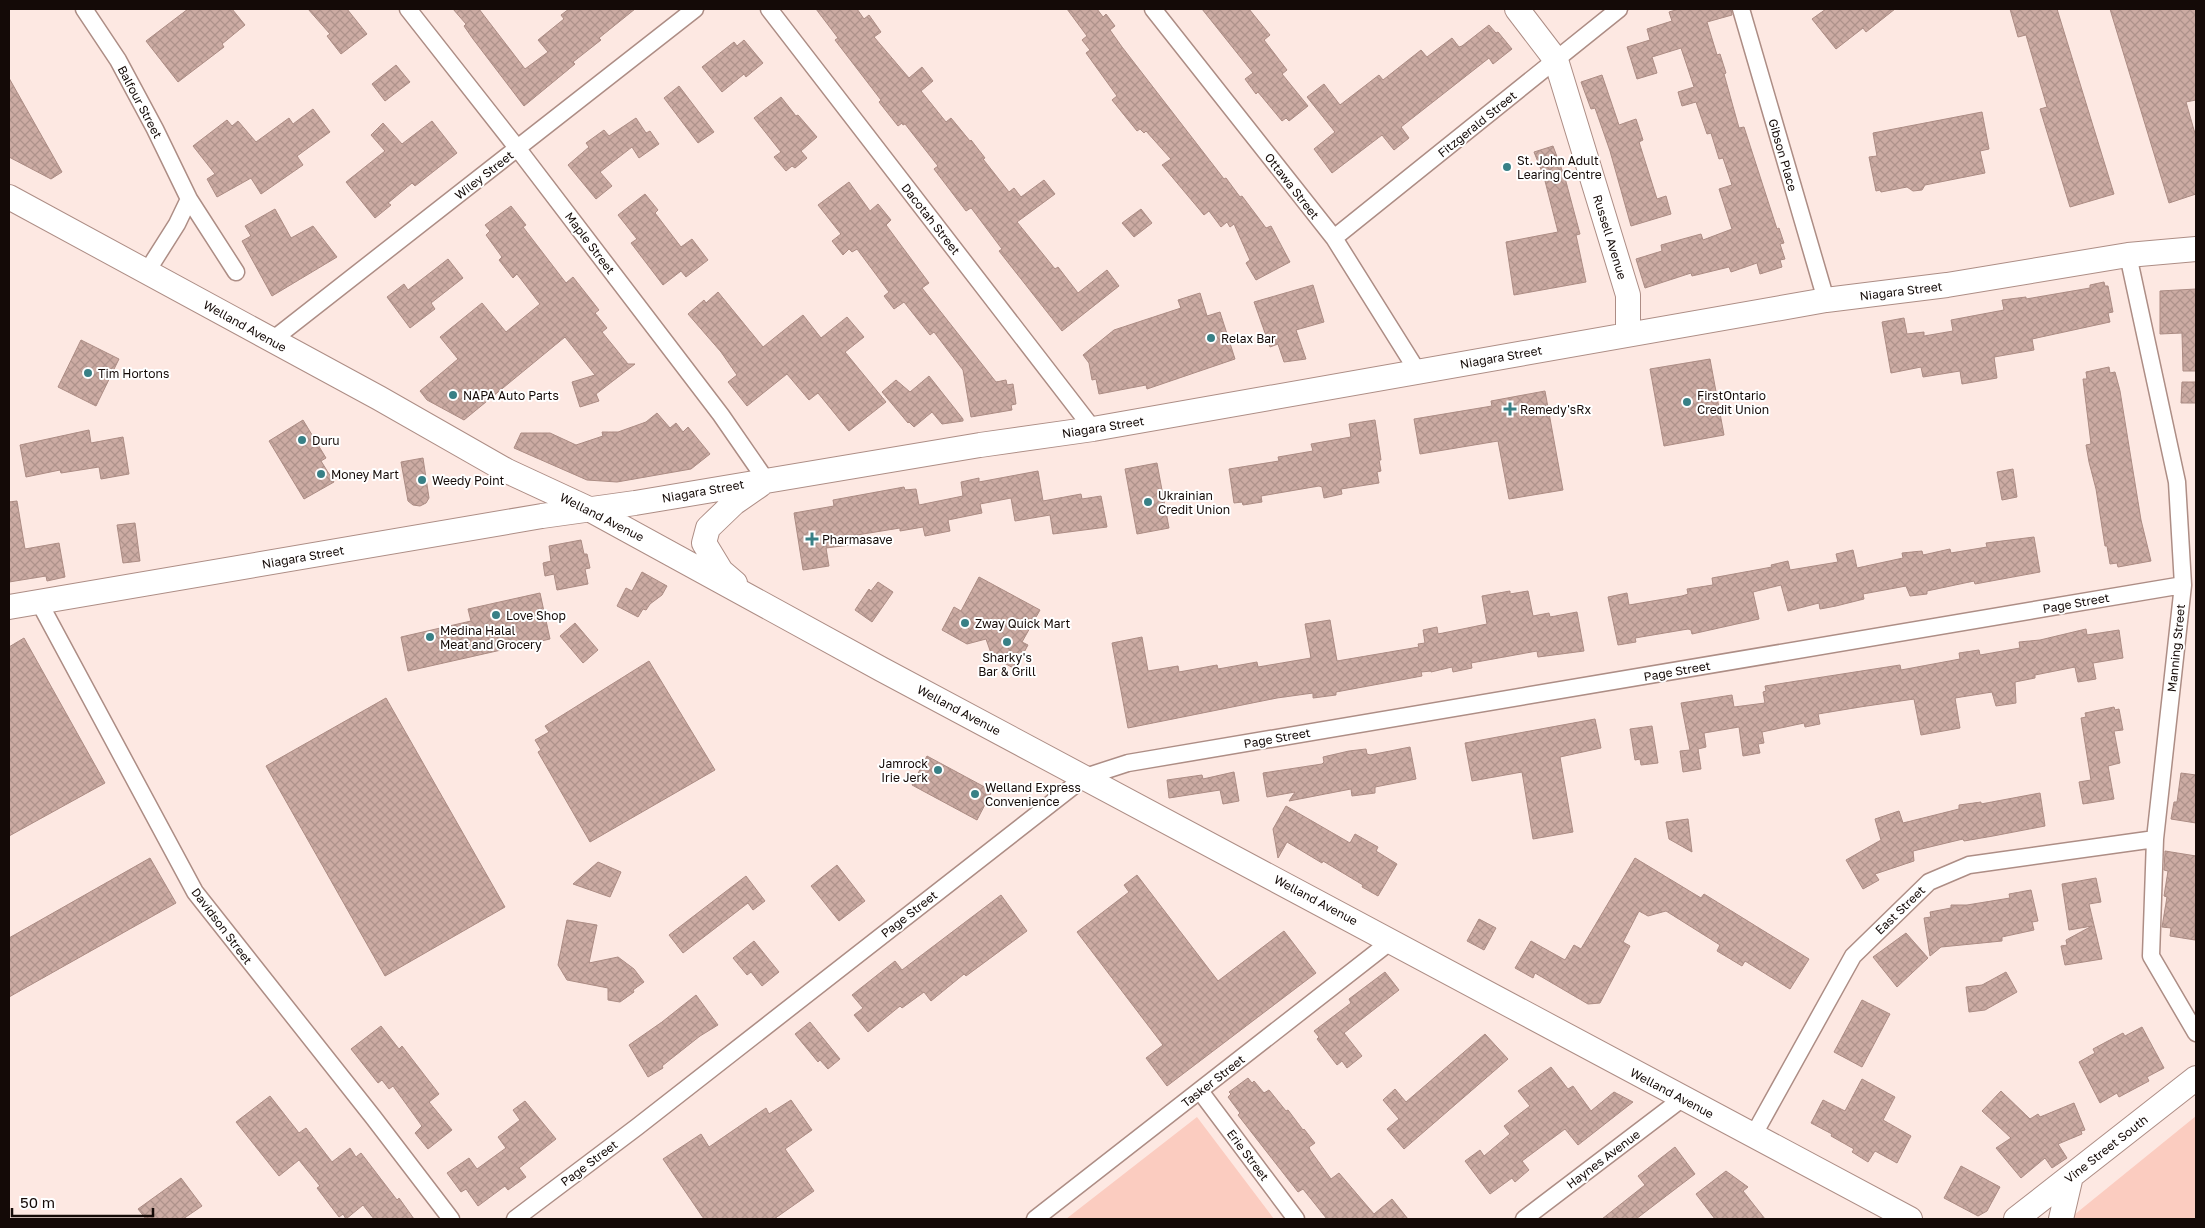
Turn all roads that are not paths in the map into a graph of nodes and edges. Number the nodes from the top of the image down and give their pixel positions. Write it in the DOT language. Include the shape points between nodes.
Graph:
graph roads {
  1 [pos="84,9"];
  2 [pos="408,9"];
  3 [pos="695,9"];
  4 [pos="769,9"];
  5 [pos="1153,9"];
  6 [pos="1517,9"];
  7 [pos="1620,9"];
  8 [pos="1741,9"];
  9 [pos="1556,60"];
  10 [pos="518,148"];
  11 [pos="9,198"];
  12 [pos="189,199"];
  13 [pos="1334,238"];
  14 [pos="2196,249"];
  15 [pos="2128,255"];
  16 [pos="236,272"];
  17 [pos="146,273"];
  18 [pos="1826,300"];
  19 [pos="1628,334"];
  20 [pos="271,341"];
  21 [pos="1418,372"];
  22 [pos="1093,430"];
  23 [pos="766,480"];
  24 [pos="589,509"];
  25 [pos="2183,585"];
  26 [pos="753,599"];
  27 [pos="39,602"];
  28 [pos="9,607"];
  29 [pos="1085,776"];
  30 [pos="2155,839"];
  31 [pos="1391,941"];
  32 [pos="2196,1033"];
  33 [pos="2196,1078"];
  34 [pos="1200,1091"];
  35 [pos="1683,1098"];
  36 [pos="1753,1136"];
  37 [pos="2071,1176"];
  38 [pos="451,1219"];
  39 [pos="515,1219"];
  40 [pos="1035,1219"];
  41 [pos="1296,1219"];
  42 [pos="1524,1219"];
  43 [pos="1910,1219"];
  44 [pos="2016,1219"];
  45 [pos="2061,1219"];
  1 -- 12 [label="street, Balfour Street" via="118,60"];
  2 -- 10 [label="street, Maple Street"];
  3 -- 10 [label="street, Wiley Street"];
  4 -- 22 [label="street, Dacotah Street"];
  5 -- 13 [label="street, Ottawa Street"];
  6 -- 9 [label="main road, Russell Avenue"];
  7 -- 9 [label="street, Fitzgerald Street"];
  8 -- 18 [label="street, Gibson Place"];
  9 -- 13 [label="street, Fitzgerald Street"];
  9 -- 19 [label="main road, Russell Avenue" via="1628,296"];
  10 -- 20 [label="street, Wiley Street"];
  10 -- 23 [label="street, Maple Street" via="721,415"];
  11 -- 17 [label="main road, Welland Avenue"];
  12 -- 16 [label="street, Balfour Street"];
  12 -- 17 [label="street"];
  13 -- 21 [label="street, Ottawa Street"];
  14 -- 15 [label="main road, Niagara Street"];
  15 -- 18 [label="main road, Niagara Street" via="1947,285"];
  15 -- 25 [label="street, Manning Street" via="2177,482"];
  17 -- 20 [label="main road, Welland Avenue"];
  18 -- 19 [label="main road, Niagara Street"];
  19 -- 21 [label="main road, Niagara Street"];
  20 -- 24 [label="main road, Welland Avenue" via="508,471"];
  21 -- 22 [label="main road, Niagara Street"];
  22 -- 23 [label="main road, Niagara Street"];
  23 -- 24 [label="main road, Niagara Street"];
  23 -- 26 [label="main road" via="734,503 708,528 704,543 721,571"];
  24 -- 26 [label="main road, Welland Avenue"];
  24 -- 27 [label="main road, Niagara Street"];
  25 -- 29 [label="street, Page Street" via="1137,762"];
  25 -- 30 [label="street, Manning Street"];
  26 -- 29 [label="main road, Welland Avenue"];
  27 -- 28 [label="main road, Niagara Street"];
  27 -- 38 [label="street, Davidson Street" via="195,892"];
  29 -- 31 [label="main road, Welland Avenue"];
  29 -- 39 [label="street, Page Street"];
  30 -- 32 [label="street, Manning Street" via="2150,956"];
  30 -- 36 [label="street, East Street" via="1969,864 1929,882 1853,956"];
  31 -- 34 [label="street, Tasker Street"];
  31 -- 35 [label="main road, Welland Avenue"];
  33 -- 37 [label="main road, Vine Street South"];
  34 -- 40 [label="street, Tasker Street"];
  34 -- 41 [label="street, Erie Street"];
  35 -- 36 [label="main road, Welland Avenue"];
  35 -- 42 [label="street, Haynes Avenue"];
  36 -- 43 [label="main road, Welland Avenue"];
  37 -- 44 [label="main road, Vine Street South"];
  37 -- 45 [label="main road"];
}
